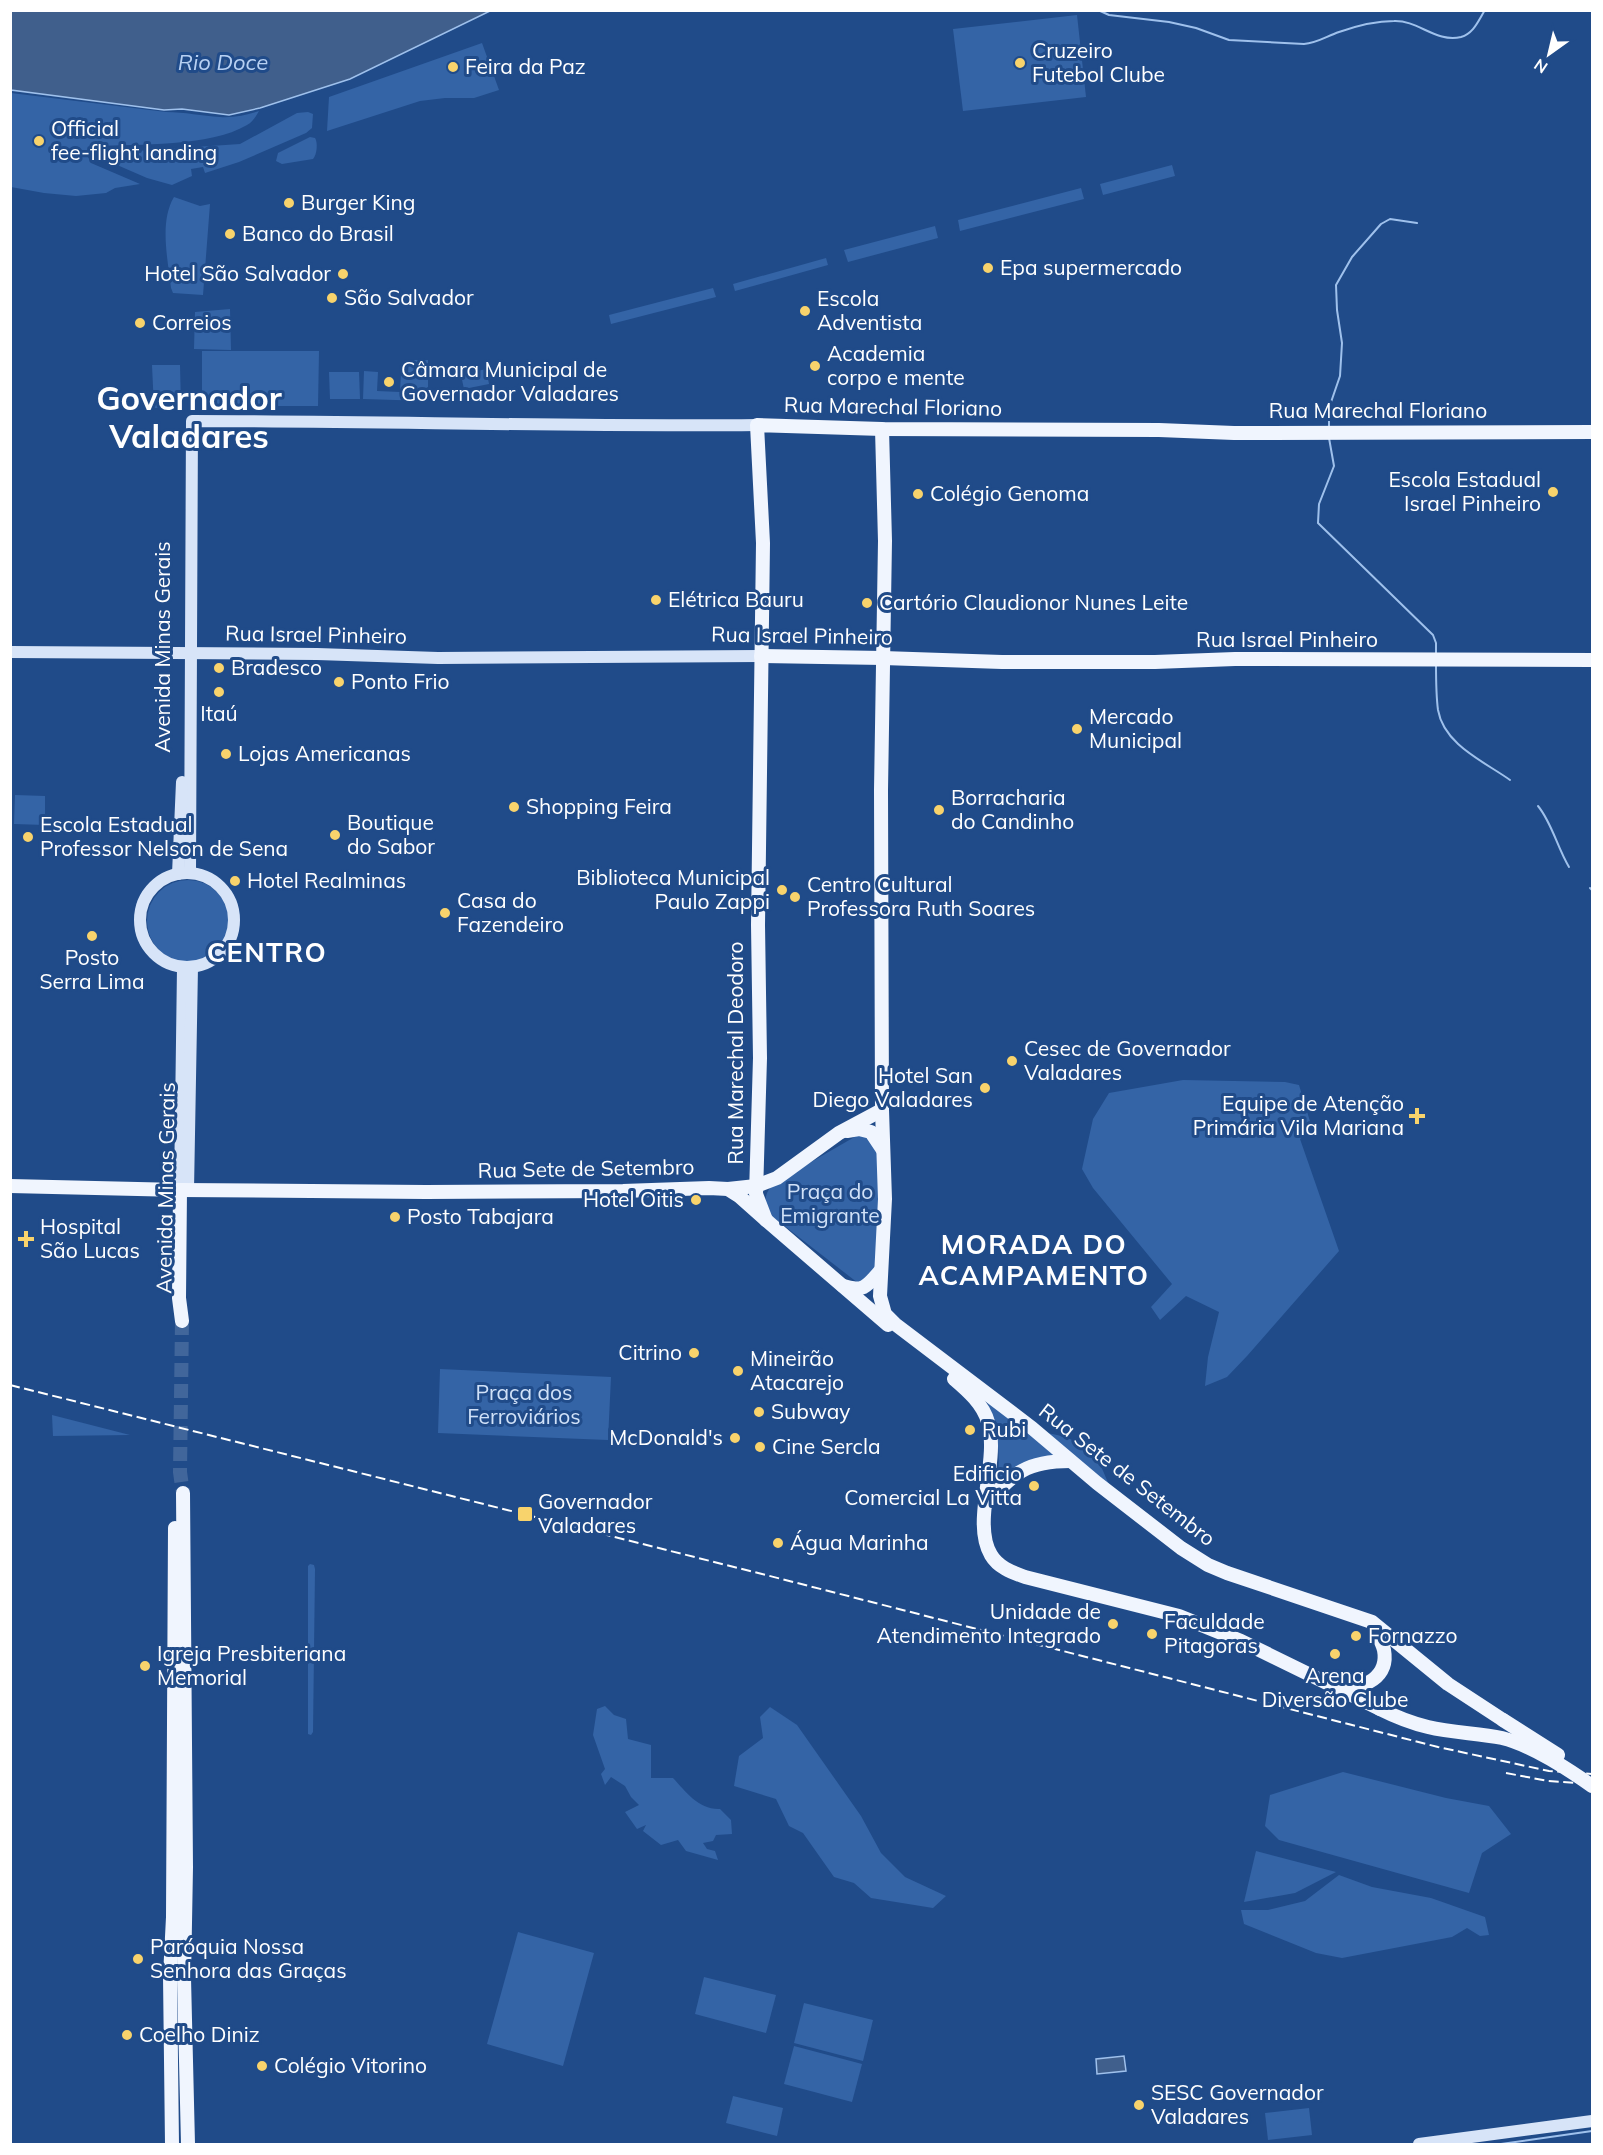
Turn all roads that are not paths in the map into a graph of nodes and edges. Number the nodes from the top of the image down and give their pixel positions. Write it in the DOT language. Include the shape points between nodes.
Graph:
graph roads {
  1 [pos="189,421"];
  2 [pos="757,425"];
  3 [pos="882,429"];
  4 [pos="1593,432"];
  5 [pos="10,652"];
  6 [pos="188,654"];
  7 [pos="761,656"];
  8 [pos="883,657"];
  9 [pos="1593,660"];
  10 [pos="184,874"];
  11 [pos="187,967"];
  12 [pos="882,1110"];
  13 [pos="838,1133"];
  14 [pos="885,1161"];
  15 [pos="10,1186"];
  16 [pos="756,1186"];
  17 [pos="184,1190"];
  18 [pos="728,1190"];
  19 [pos="766,1220"];
  20 [pos="881,1270"];
  21 [pos="842,1286"];
  22 [pos="182,1318"];
  23 [pos="1070,1461"];
  24 [pos="986,1505"];
  25 [pos="1372,1622"];
  26 [pos="1337,1687"];
  27 [pos="1593,1778"];
  28 [pos="1593,1786"];
  29 [pos="1593,2121"];
  30 [pos="172,2145"];
  31 [pos="188,2145"];
  32 [pos="1419,2145"];
  1 -- 2 [label="main road, Rua Marechal Floriano"];
  1 -- 6 [label="main road, Avenida Minas Gerais"];
  2 -- 3 [label="main road, Rua Marechal Floriano"];
  2 -- 7 [label="main road, Rua Marechal Deodoro" via="763,543"];
  3 -- 4 [label="main road, Rua Marechal Floriano"];
  3 -- 8 [label="main road"];
  5 -- 6 [label="main road, Rua Israel Pinheiro"];
  6 -- 7 [label="main road, Rua Israel Pinheiro" via="438,658"];
  6 -- 10 [label="main road, Avenida Minas Gerais"];
  7 -- 8 [label="main road, Rua Israel Pinheiro"];
  7 -- 16 [label="main road, Rua Marechal Deodoro"];
  8 -- 9 [label="main road, Rua Israel Pinheiro" via="1022,662"];
  8 -- 12 [label="main road"];
  10 -- 11 [label="main road" via="165,879 153,888 145,899 141,926 155,954"];
  10 -- 11 [label="main road" via="212,880 222,888 229,898 234,921 230,940 219,955"];
  11 -- 17 [label="main road, Avenida Minas Gerais"];
  12 -- 13 [label="main road"];
  12 -- 14 [label="main road"];
  13 -- 14 [label="main road" via="859,1129 871,1132"];
  13 -- 16 [label="main road" via="777,1178"];
  14 -- 20 [label="main road"];
  15 -- 17 [label="main road, Rua Sete de Setembro"];
  16 -- 18 [label="main road, Rua Marechal Deodoro"];
  16 -- 19 [label="main road" via="758,1204"];
  17 -- 18 [label="main road, Rua Sete de Setembro"];
  17 -- 22 [label="main road, Avenida Minas Gerais" via="179,1298"];
  18 -- 19 [label="main road"];
  19 -- 21 [label="main road"];
  20 -- 21 [label="main road" via="865,1288"];
  20 -- 23 [label="main road, Rua Sete de Setembro" via="880,1296 886,1316"];
  21 -- 24 [label="main road" via="966,1389 982,1408 991,1438"];
  23 -- 24 [label="main road" via="1023,1469 1004,1483"];
  23 -- 25 [label="main road, Rua Sete de Setembro" via="1208,1565"];
  24 -- 26 [label="main road" via="986,1546 994,1560 1011,1572 1179,1616"];
  25 -- 26 [label="main road" via="1384,1649 1378,1674 1361,1687"];
  25 -- 27 [label="main road, Rua Sete de Setembro, bridge" via="1448,1684"];
  26 -- 28 [label="main road, bridge" via="1397,1718 1430,1728 1514,1742"];
  29 -- 32 [label="main road"];
  30 -- 31 [label="main road" via="173,1695 179,1493"];
}
